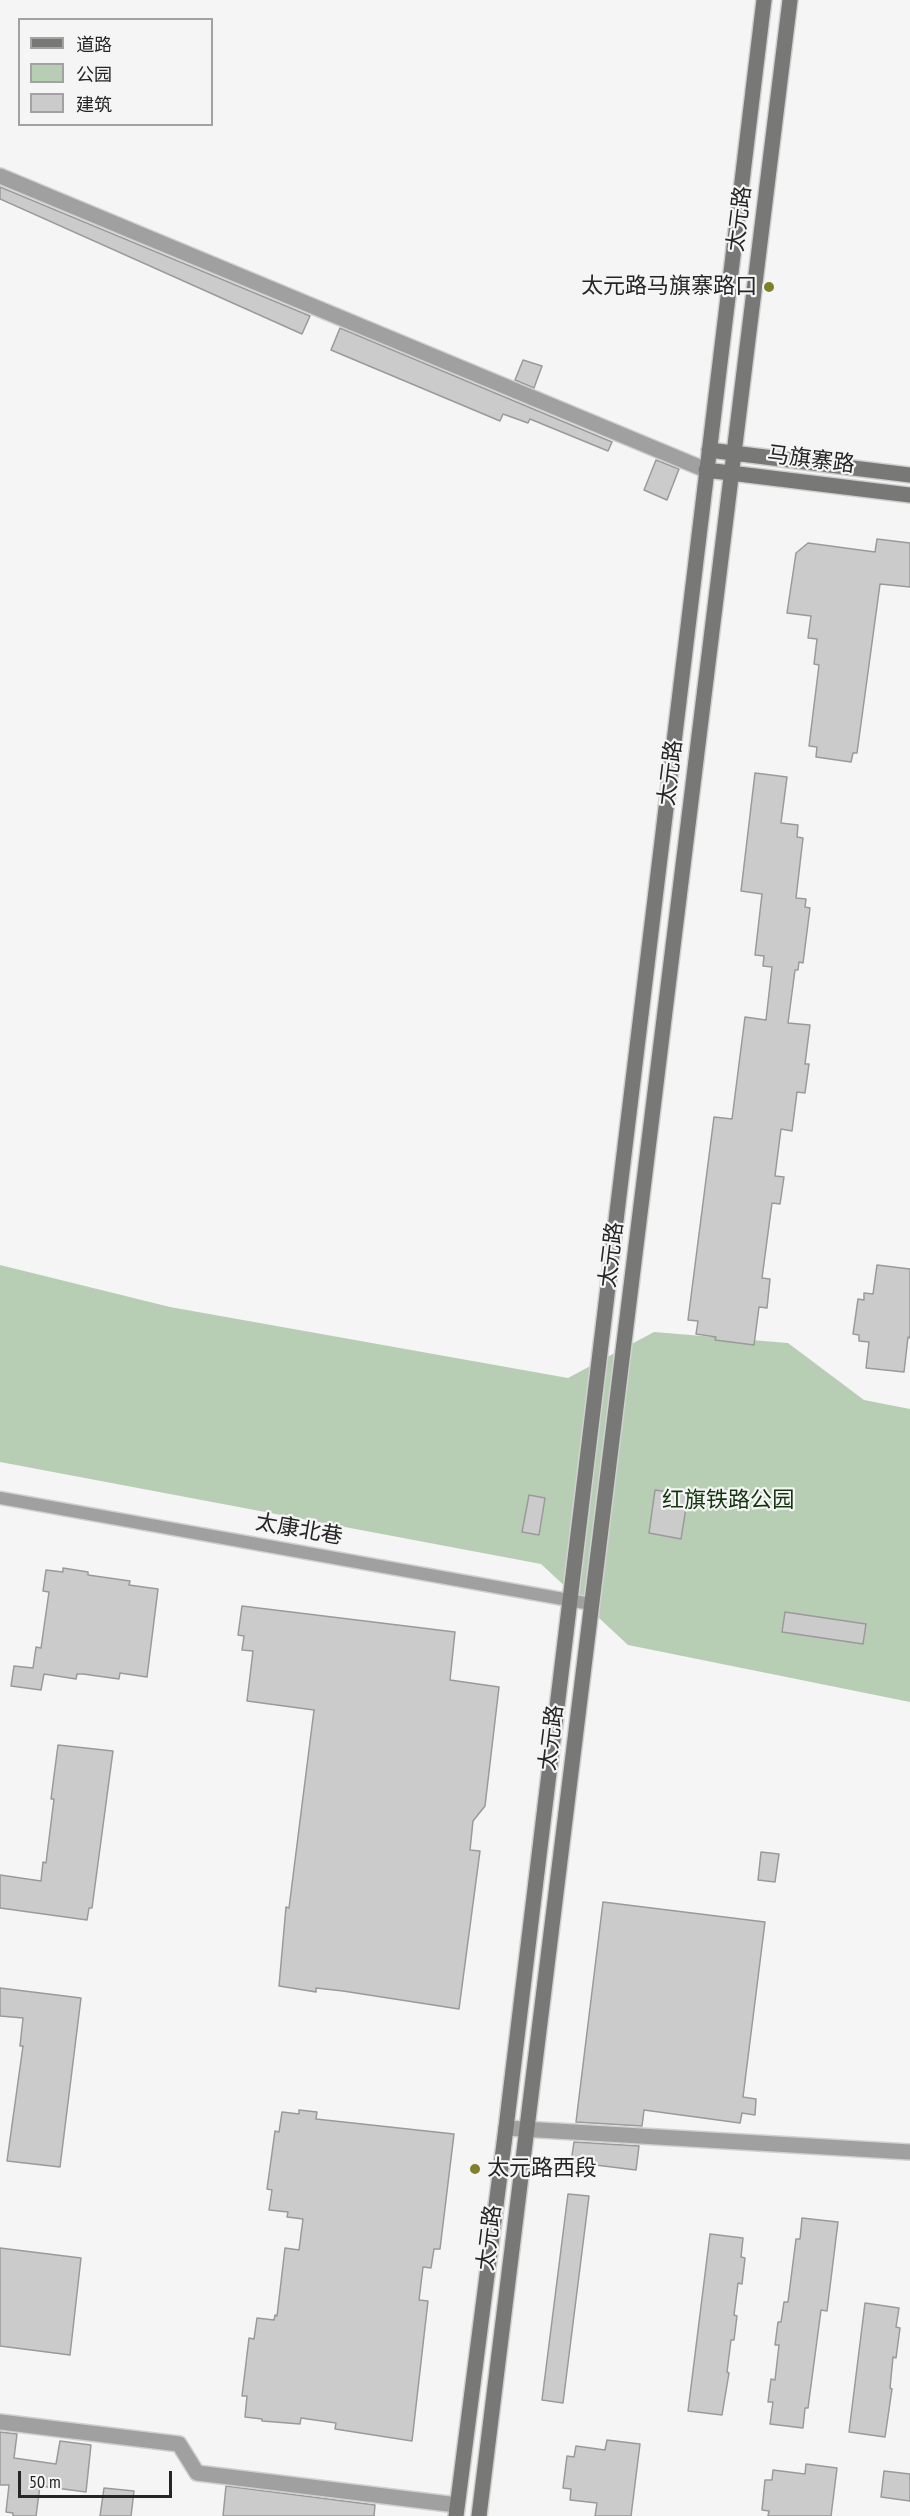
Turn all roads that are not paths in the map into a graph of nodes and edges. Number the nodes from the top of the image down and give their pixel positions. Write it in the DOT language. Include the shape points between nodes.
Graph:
graph roads {
  1 [pos="764,0"];
  2 [pos="790,0"];
  3 [pos="0,176"];
  4 [pos="709,450"];
  5 [pos="734,453"];
  6 [pos="706,470"];
  7 [pos="731,473"];
  8 [pos="910,475"];
  9 [pos="910,495"];
  10 [pos="0,1498"];
  11 [pos="569,1599"];
  12 [pos="591,1604"];
  13 [pos="506,2128"];
  14 [pos="526,2129"];
  15 [pos="910,2152"];
  16 [pos="0,2422"];
  17 [pos="457,2510"];
  18 [pos="479,2516"];
  1 -- 4 [label="main road, 太元路"];
  2 -- 5 [label="main road, 太元路"];
  3 -- 6 [label="street"];
  4 -- 5 [label="main road, 马旗寨路"];
  4 -- 6 [label="main road, 太元路"];
  5 -- 7 [label="main road, 太元路"];
  5 -- 8 [label="main road, 马旗寨路"];
  6 -- 7 [label="main road, 马旗寨路"];
  6 -- 11 [label="main road, 太元路"];
  7 -- 9 [label="main road, 马旗寨路"];
  7 -- 12 [label="main road, 太元路"];
  10 -- 11 [label="lane, 太康北巷"];
  11 -- 12 [label="lane, 太康北巷"];
  11 -- 13 [label="main road, 太元路"];
  12 -- 14 [label="main road, 太元路"];
  13 -- 14 [label="street"];
  13 -- 17 [label="main road, 太元路"];
  14 -- 15 [label="street"];
  14 -- 18 [label="main road, 太元路"];
  16 -- 17 [label="street" via="179,2444 197,2473"];
}
